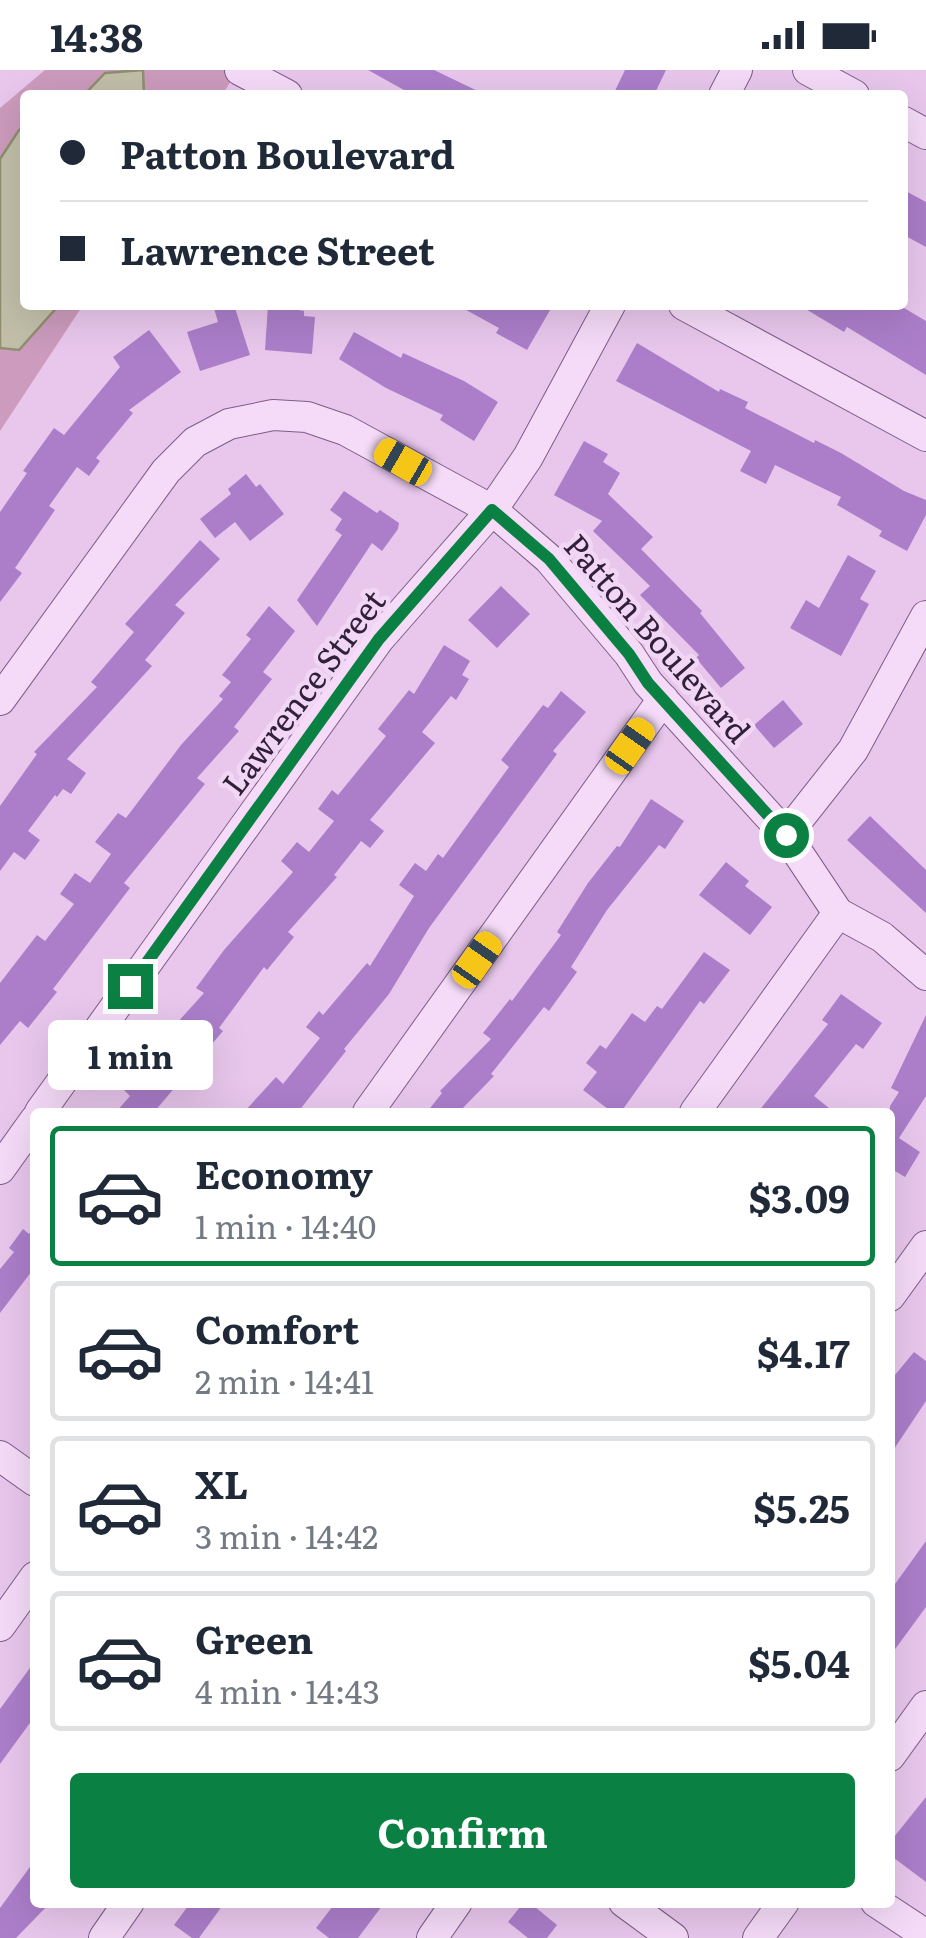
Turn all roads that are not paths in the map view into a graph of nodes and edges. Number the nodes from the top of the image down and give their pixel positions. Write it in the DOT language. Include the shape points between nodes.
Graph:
graph roads {
  1 [pos="240,70"];
  2 [pos="808,70"];
  3 [pos="278,90"];
  4 [pos="845,90"];
  5 [pos="607,310"];
  6 [pos="693,310"];
  7 [pos="926,436"];
  8 [pos="492,510"];
  9 [pos="926,616"];
  10 [pos="10,664"];
  11 [pos="663,699"];
  12 [pos="0,700"];
  13 [pos="786,835"];
  14 [pos="838,912"];
  15 [pos="926,975"];
  16 [pos="43,1108"];
  17 [pos="371,1108"];
  18 [pos="698,1108"];
  19 [pos="30,1127"];
  20 [pos="0,1169"];
  21 [pos="926,1246"];
  22 [pos="907,1286"];
  23 [pos="0,1456"];
  24 [pos="30,1477"];
  25 [pos="30,1584"];
  26 [pos="0,1626"];
  27 [pos="926,1706"];
  28 [pos="895,1749"];
  29 [pos="125,1908"];
  30 [pos="453,1908"];
  31 [pos="632,1908"];
  32 [pos="780,1908"];
  33 [pos="885,1908"];
  34 [pos="926,1935"];
  35 [pos="104,1938"];
  36 [pos="432,1938"];
  37 [pos="673,1938"];
  38 [pos="758,1938"];
  1 -- 3 [label="street"];
  2 -- 4 [label="street"];
  5 -- 8 [label="street, Lawrence Street"];
  6 -- 7 [label="street"];
  8 -- 10 [label="street, Patton Boulevard" via="345,430 274,415 229,424 195,442 166,470"];
  8 -- 11 [label="street, Patton Boulevard" via="549,559"];
  8 -- 16 [label="street, Lawrence Street" via="379,639"];
  9 -- 13 [label="street" via="853,750"];
  10 -- 12 [label="street, Patton Boulevard"];
  11 -- 13 [label="street, Patton Boulevard"];
  11 -- 17 [label="street"];
  13 -- 14 [label="street, Patton Boulevard"];
  14 -- 15 [label="street, Patton Boulevard" via="882,937"];
  14 -- 18 [label="street"];
  19 -- 20 [label="street"];
  21 -- 22 [label="street"];
  23 -- 24 [label="street"];
  25 -- 26 [label="street"];
  27 -- 28 [label="street"];
  29 -- 35 [label="street"];
  30 -- 36 [label="street"];
  31 -- 37 [label="street"];
  32 -- 38 [label="street"];
  33 -- 34 [label="street"];
}
